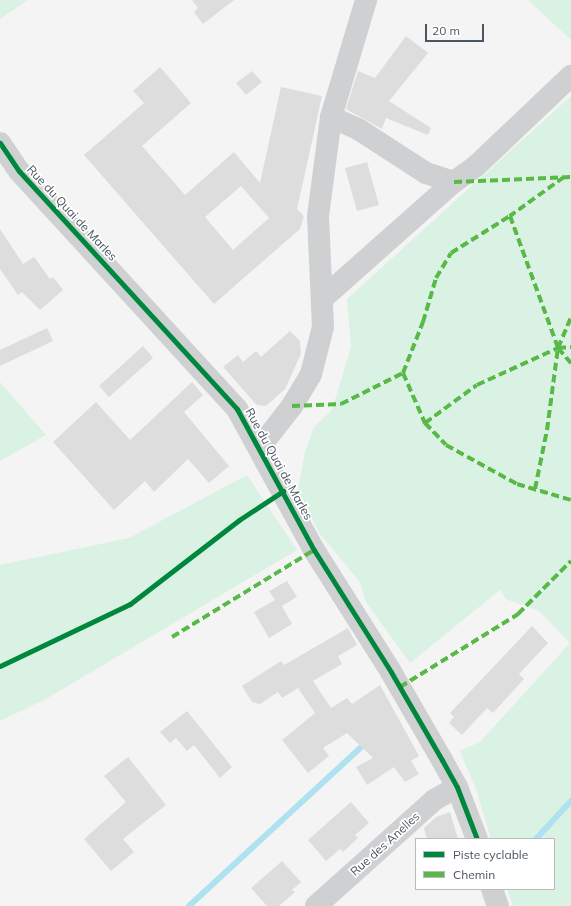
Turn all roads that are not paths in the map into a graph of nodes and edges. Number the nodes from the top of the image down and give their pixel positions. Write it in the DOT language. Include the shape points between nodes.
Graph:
graph roads {
  1 [pos="366,0"];
  2 [pos="571,76"];
  3 [pos="330,117"];
  4 [pos="0,143"];
  5 [pos="454,182"];
  6 [pos="322,299"];
  7 [pos="260,448"];
  8 [pos="457,787"];
  9 [pos="477,838"];
  10 [pos="492,890"];
  11 [pos="316,906"];
  12 [pos="498,906"];
  1 -- 3 [label="street"];
  2 -- 5 [label="street" via="476,166"];
  3 -- 5 [label="street" via="358,129 426,173"];
  3 -- 6 [label="street" via="318,216"];
  4 -- 7 [label="street, Rue du Quai de Marles" via="19,171 219,387 237,409"];
  5 -- 6 [label="street"];
  6 -- 7 [label="street" via="323,327 311,374 292,406"];
  7 -- 8 [label="street, Rue du Quai de Marles" via="314,550 410,704"];
  8 -- 9 [label="street, Rue du Quai de Marles"];
  8 -- 11 [label="street, Rue des Anelles" via="434,800"];
  10 -- 12 [label="street"];
}
